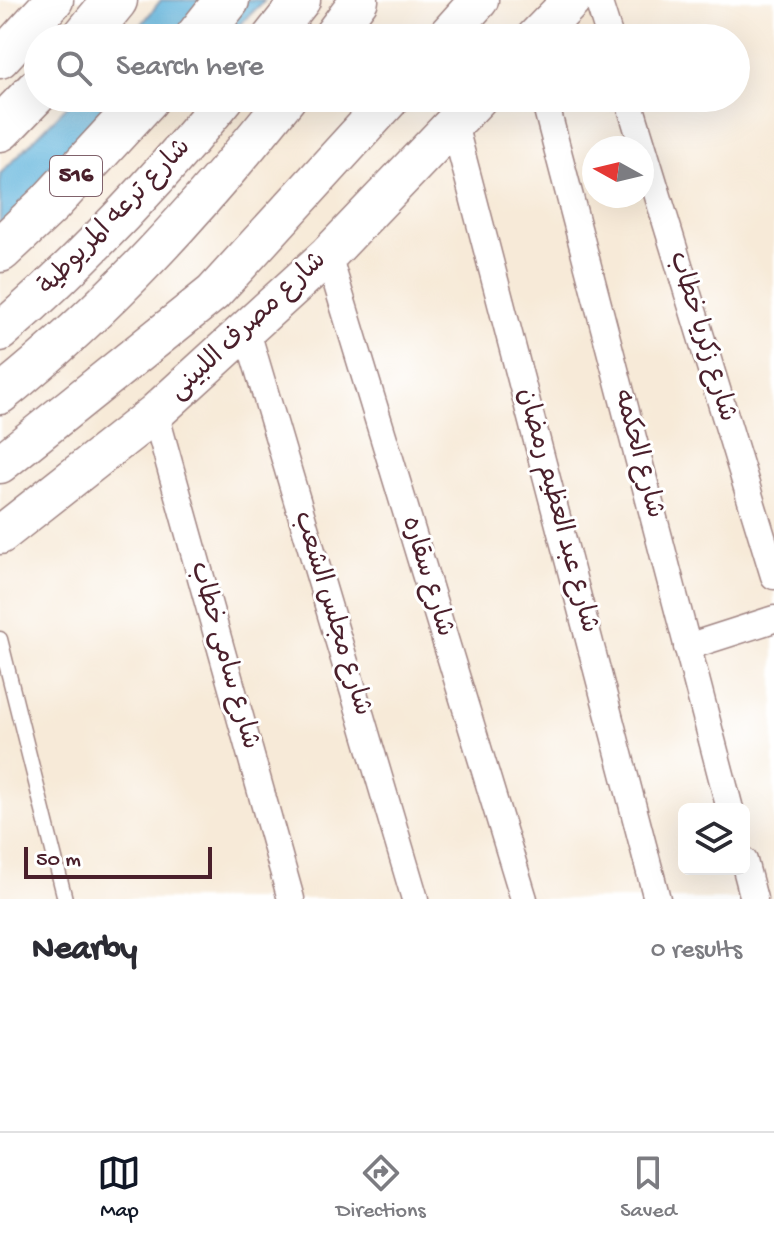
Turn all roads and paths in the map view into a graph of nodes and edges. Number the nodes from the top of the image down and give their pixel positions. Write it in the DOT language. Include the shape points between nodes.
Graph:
graph roads {
  1 [pos="115,0"];
  2 [pos="227,0"];
  3 [pos="301,0"];
  4 [pos="359,0"];
  5 [pos="479,0"];
  6 [pos="572,0"];
  7 [pos="598,0"];
  8 [pos="44,5"];
  9 [pos="29,24"];
  10 [pos="95,24"];
  11 [pos="208,24"];
  12 [pos="282,24"];
  13 [pos="341,24"];
  14 [pos="458,24"];
  15 [pos="549,24"];
  16 [pos="606,24"];
  17 [pos="24,30"];
  18 [pos="0,59"];
  19 [pos="24,104"];
  20 [pos="134,112"];
  21 [pos="214,112"];
  22 [pos="276,112"];
  23 [pos="378,112"];
  24 [pos="465,112"];
  25 [pos="466,112"];
  26 [pos="548,112"];
  27 [pos="632,112"];
  28 [pos="0,129"];
  29 [pos="0,250"];
  30 [pos="328,255"];
  31 [pos="246,328"];
  32 [pos="0,332"];
  33 [pos="0,395"];
  34 [pos="155,413"];
  35 [pos="0,464"];
  36 [pos="0,535"];
  37 [pos="774,576"];
  38 [pos="774,619"];
  39 [pos="0,639"];
  40 [pos="687,647"];
  41 [pos="728,803"];
  42 [pos="749,875"];
  43 [pos="755,895"];
  44 [pos="65,899"];
  45 [pos="291,899"];
  46 [pos="415,899"];
  47 [pos="524,899"];
  48 [pos="656,899"];
  1 -- 10 [label="highway"];
  2 -- 11 [label="highway"];
  3 -- 12 [label="main road"];
  4 -- 13 [label="main road"];
  5 -- 14 [label="main road"];
  6 -- 15 [label="main road"];
  7 -- 16 [label="street"];
  8 -- 9 [label="main road"];
  17 -- 18 [label="main road"];
  19 -- 28 [label="highway"];
  20 -- 29 [label="highway, 516"];
  21 -- 32 [label="main road, شارع ترعه المريوطية" via="117,224"];
  22 -- 33 [label="main road" via="155,254"];
  23 -- 35 [label="main road, شارع مصرف اللبينى" via="213,293"];
  24 -- 30 [label="main road, شارع مصرف اللبينى"];
  25 -- 48 [label="street, شارع عبد العظيم رمضان"];
  26 -- 40 [label="street, شارع الحكمه"];
  27 -- 37 [label="street, شارع زكريا خطاب"];
  30 -- 31 [label="main road, شارع مصرف اللبينى"];
  30 -- 47 [label="street, شارع سقاره"];
  31 -- 34 [label="main road, شارع مصرف اللبينى"];
  31 -- 46 [label="street, شارع مجلس الشعب"];
  34 -- 36 [label="main road, شارع مصرف اللبينى"];
  34 -- 45 [label="street, شارع سامى خطاب"];
  38 -- 40 [label="street"];
  39 -- 44 [label="lane"];
  40 -- 41 [label="street, شارع الحكمه"];
  42 -- 43 [label="street"];
}
